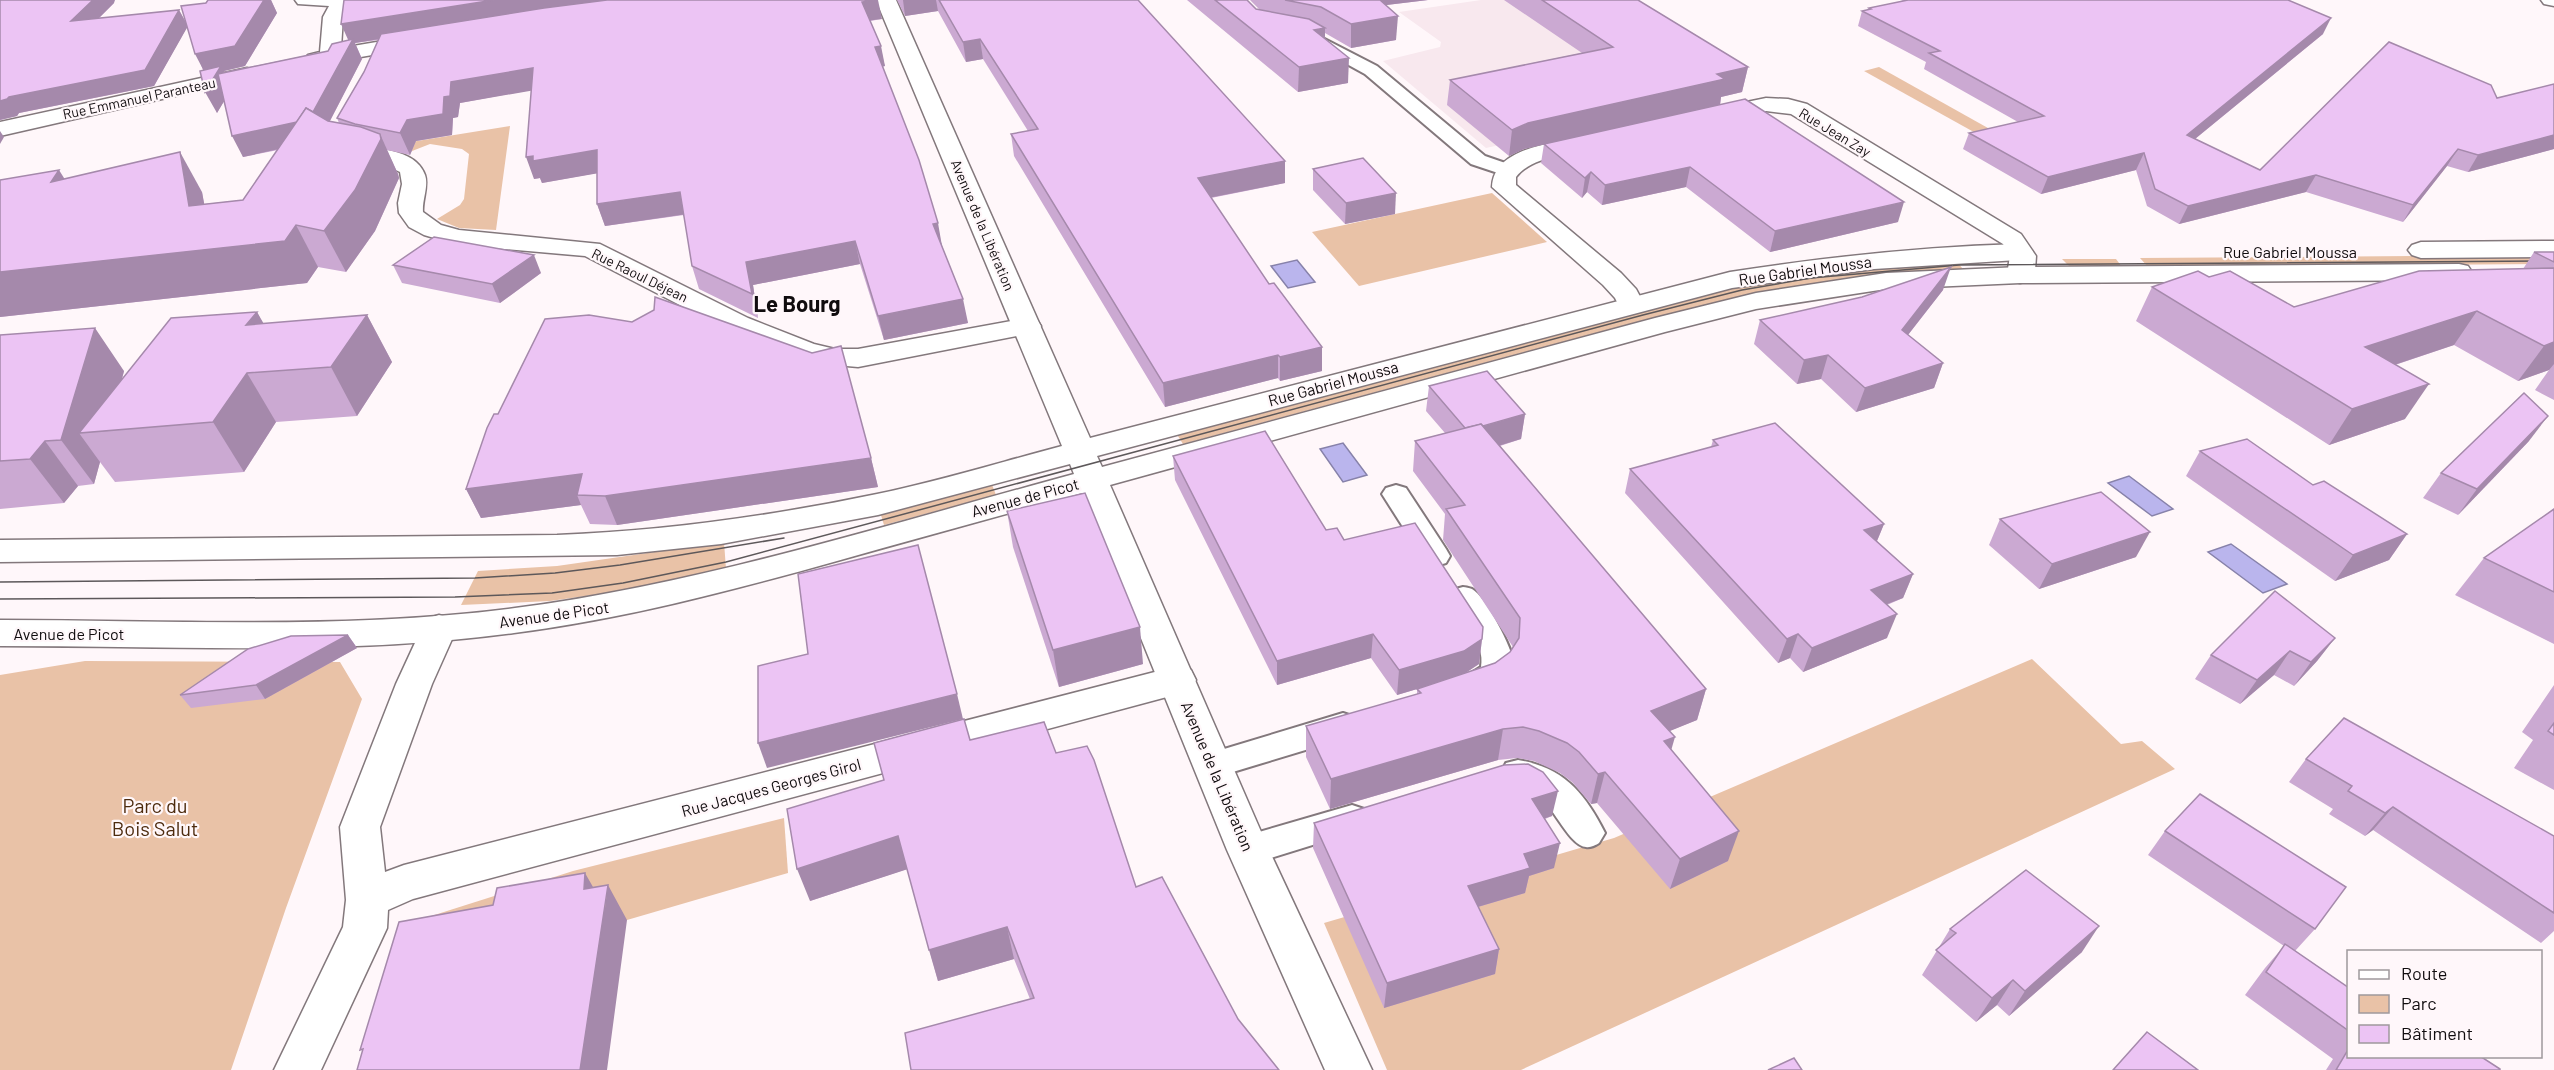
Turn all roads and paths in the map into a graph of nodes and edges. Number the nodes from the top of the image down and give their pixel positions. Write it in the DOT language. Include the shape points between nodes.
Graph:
graph roads {
  1 [pos="305,0"];
  2 [pos="344,0"];
  3 [pos="886,0"];
  4 [pos="1294,33"];
  5 [pos="437,38"];
  6 [pos="380,48"];
  7 [pos="330,56"];
  8 [pos="295,64"];
  9 [pos="271,69"];
  10 [pos="366,77"];
  11 [pos="1687,121"];
  12 [pos="0,129"];
  13 [pos="338,130"];
  14 [pos="1610,139"];
  15 [pos="1507,170"];
  16 [pos="2554,249"];
  17 [pos="2021,264"];
  18 [pos="2554,271"];
  19 [pos="1631,304"];
  20 [pos="1027,326"];
  21 [pos="1085,465"];
  22 [pos="1396,494"];
  23 [pos="0,551"];
  24 [pos="439,628"];
  25 [pos="0,633"];
  26 [pos="1178,680"];
  27 [pos="1451,694"];
  28 [pos="1371,717"];
  29 [pos="1213,765"];
  30 [pos="1487,779"];
  31 [pos="1385,809"];
  32 [pos="1587,833"];
  33 [pos="1248,850"];
  34 [pos="367,900"];
  35 [pos="297,1070"];
  36 [pos="1349,1070"];
  1 -- 2 [label="street"];
  2 -- 7 [label="street" via="333,17"];
  3 -- 20 [label="street, Avenue de la Libération"];
  4 -- 15 [label="lane" via="1314,37 1371,70 1478,160"];
  5 -- 6 [label="street"];
  6 -- 7 [label="street"];
  6 -- 10 [label="street"];
  7 -- 8 [label="street"];
  9 -- 12 [label="street, Rue Emmanuel Paranteau"];
  11 -- 17 [label="street, Rue Jean Zay" via="1763,104 1784,103 1799,109 2012,240"];
  13 -- 20 [label="street, Rue Raoul Déjean" via="333,140 337,146 403,163 411,169 414,177 409,212 413,220 437,233 591,249 738,324 827,357 858,358"];
  14 -- 15 [label="street" via="1533,156"];
  15 -- 19 [label="street" via="1502,180 1504,187 1612,279"];
  16 -- 17 [label="street, Rue Gabriel Moussa"];
  17 -- 18 [label="street, Rue Gabriel Moussa"];
  17 -- 19 [label="street, Rue Gabriel Moussa" via="1962,253 1864,260 1730,280"];
  17 -- 21 [label="street, Rue Gabriel Moussa" via="1756,301"];
  19 -- 21 [label="street, Rue Gabriel Moussa"];
  20 -- 21 [label="street, Avenue de la Libération"];
  21 -- 23 [label="street, Avenue de Picot" via="801,520 675,539 557,546"];
  21 -- 24 [label="street, Avenue de Picot" via="670,593 607,607"];
  21 -- 26 [label="street, Avenue de la Libération"];
  22 -- 27 [label="lane" via="1497,650 1500,661 1488,679"];
  24 -- 25 [label="street, Avenue de Picot" via="322,634"];
  24 -- 34 [label="street" via="360,827"];
  26 -- 29 [label="street, Avenue de la Libération"];
  26 -- 34 [label="street, Rue Jacques Georges Girol" via="416,880"];
  28 -- 29 [label="lane"];
  29 -- 33 [label="street, Avenue de la Libération"];
  30 -- 32 [label="lane" via="1520,772 1537,776 1554,786"];
  31 -- 33 [label="lane"];
  33 -- 36 [label="street, Avenue de la Libération"];
  34 -- 35 [label="street" via="365,928"];
}
